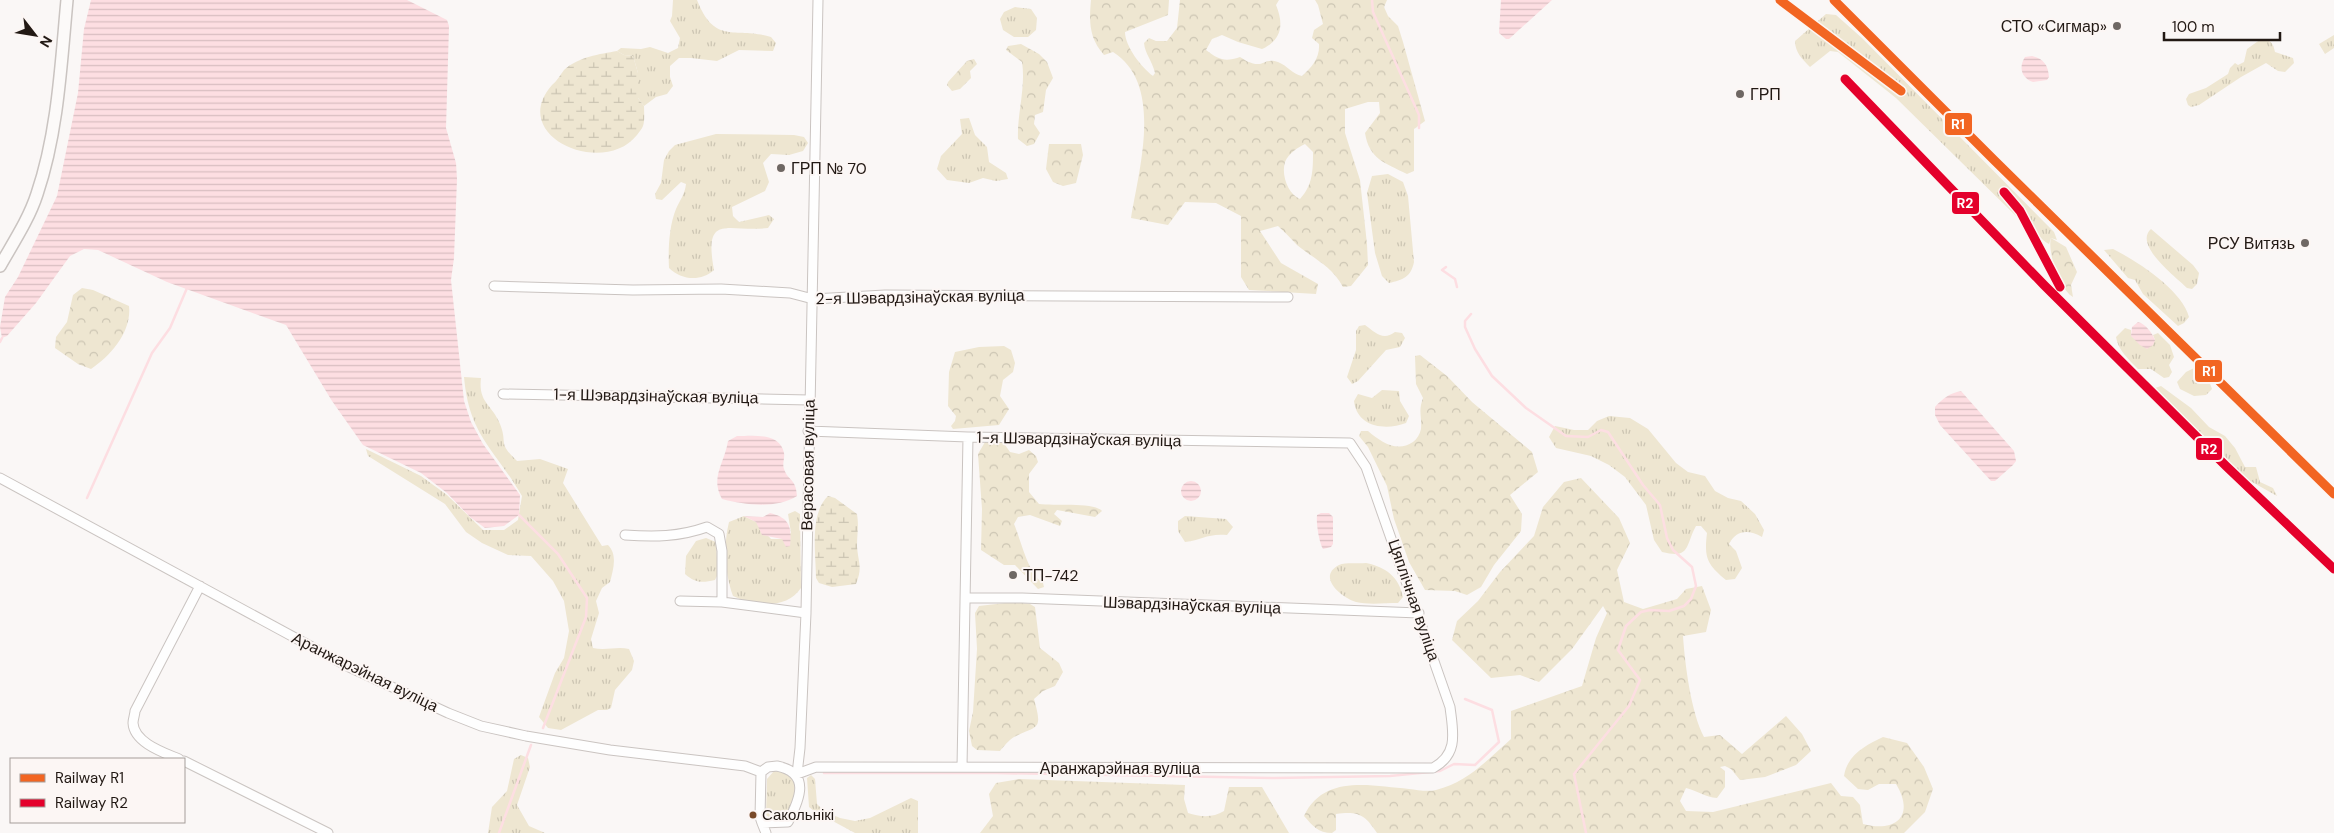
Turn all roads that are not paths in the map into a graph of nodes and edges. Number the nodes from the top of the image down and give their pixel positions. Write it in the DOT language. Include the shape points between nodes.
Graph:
graph roads {
  1 [pos="67,0"];
  2 [pos="818,0"];
  3 [pos="0,266"];
  4 [pos="494,286"];
  5 [pos="1288,297"];
  6 [pos="812,299"];
  7 [pos="503,394"];
  8 [pos="809,400"];
  9 [pos="808,431"];
  10 [pos="968,437"];
  11 [pos="1350,443"];
  12 [pos="0,478"];
  13 [pos="625,535"];
  14 [pos="200,586"];
  15 [pos="966,598"];
  16 [pos="680,601"];
  17 [pos="722,602"];
  18 [pos="806,613"];
  19 [pos="1419,613"];
  20 [pos="177,758"];
  21 [pos="185,762"];
  22 [pos="1444,762"];
  23 [pos="962,767"];
  24 [pos="761,772"];
  25 [pos="797,774"];
  26 [pos="788,822"];
  27 [pos="762,823"];
  28 [pos="328,833"];
  29 [pos="766,833"];
  30 [pos="784,833"];
  1 -- 3 [label="street" via="44,170 37,196"];
  2 -- 6 [label="street, Верасовая вуліца"];
  4 -- 6 [label="street, 2-я Шэвардзінаўская вуліца" via="720,289 790,292"];
  5 -- 6 [label="street, 2-я Шэвардзінаўская вуліца" via="885,295"];
  6 -- 8 [label="street, Верасовая вуліца"];
  7 -- 8 [label="street, 1-я Шэвардзінаўская вуліца"];
  8 -- 9 [label="street, Верасовая вуліца"];
  9 -- 10 [label="street, 1-я Шэвардзінаўская вуліца"];
  9 -- 18 [label="street, Верасовая вуліца"];
  10 -- 11 [label="street, 1-я Шэвардзінаўская вуліца"];
  10 -- 15 [label="street"];
  11 -- 19 [label="street, Цяплічная вуліца" via="1366,467"];
  12 -- 14 [label="street, Аранжарэйная вуліца"];
  13 -- 17 [label="street" via="659,537 707,527 719,534"];
  14 -- 20 [label="street" via="136,711 133,724 148,744"];
  14 -- 24 [label="street, Аранжарэйная вуліца" via="349,667 481,726 610,750 745,766"];
  15 -- 19 [label="street, Шэвардзінаўская вуліца"];
  15 -- 23 [label="street"];
  16 -- 17 [label="street"];
  17 -- 18 [label="street"];
  18 -- 25 [label="street, Верасовая вуліца"];
  19 -- 22 [label="street, Цяплічная вуліца" via="1450,707 1454,736"];
  21 -- 28 [label="street"];
  22 -- 23 [label="street, Аранжарэйная вуліца" via="1433,768 1350,769"];
  23 -- 25 [label="street, Аранжарэйная вуліца" via="816,767"];
  24 -- 25 [label="street" via="777,766"];
  24 -- 27 [label="street"];
  25 -- 26 [label="street, Верасовая вуліца" via="800,784 796,806"];
  26 -- 27 [label="street"];
  26 -- 30 [label="street, Верасовая вуліца"];
  27 -- 29 [label="street"];
}
